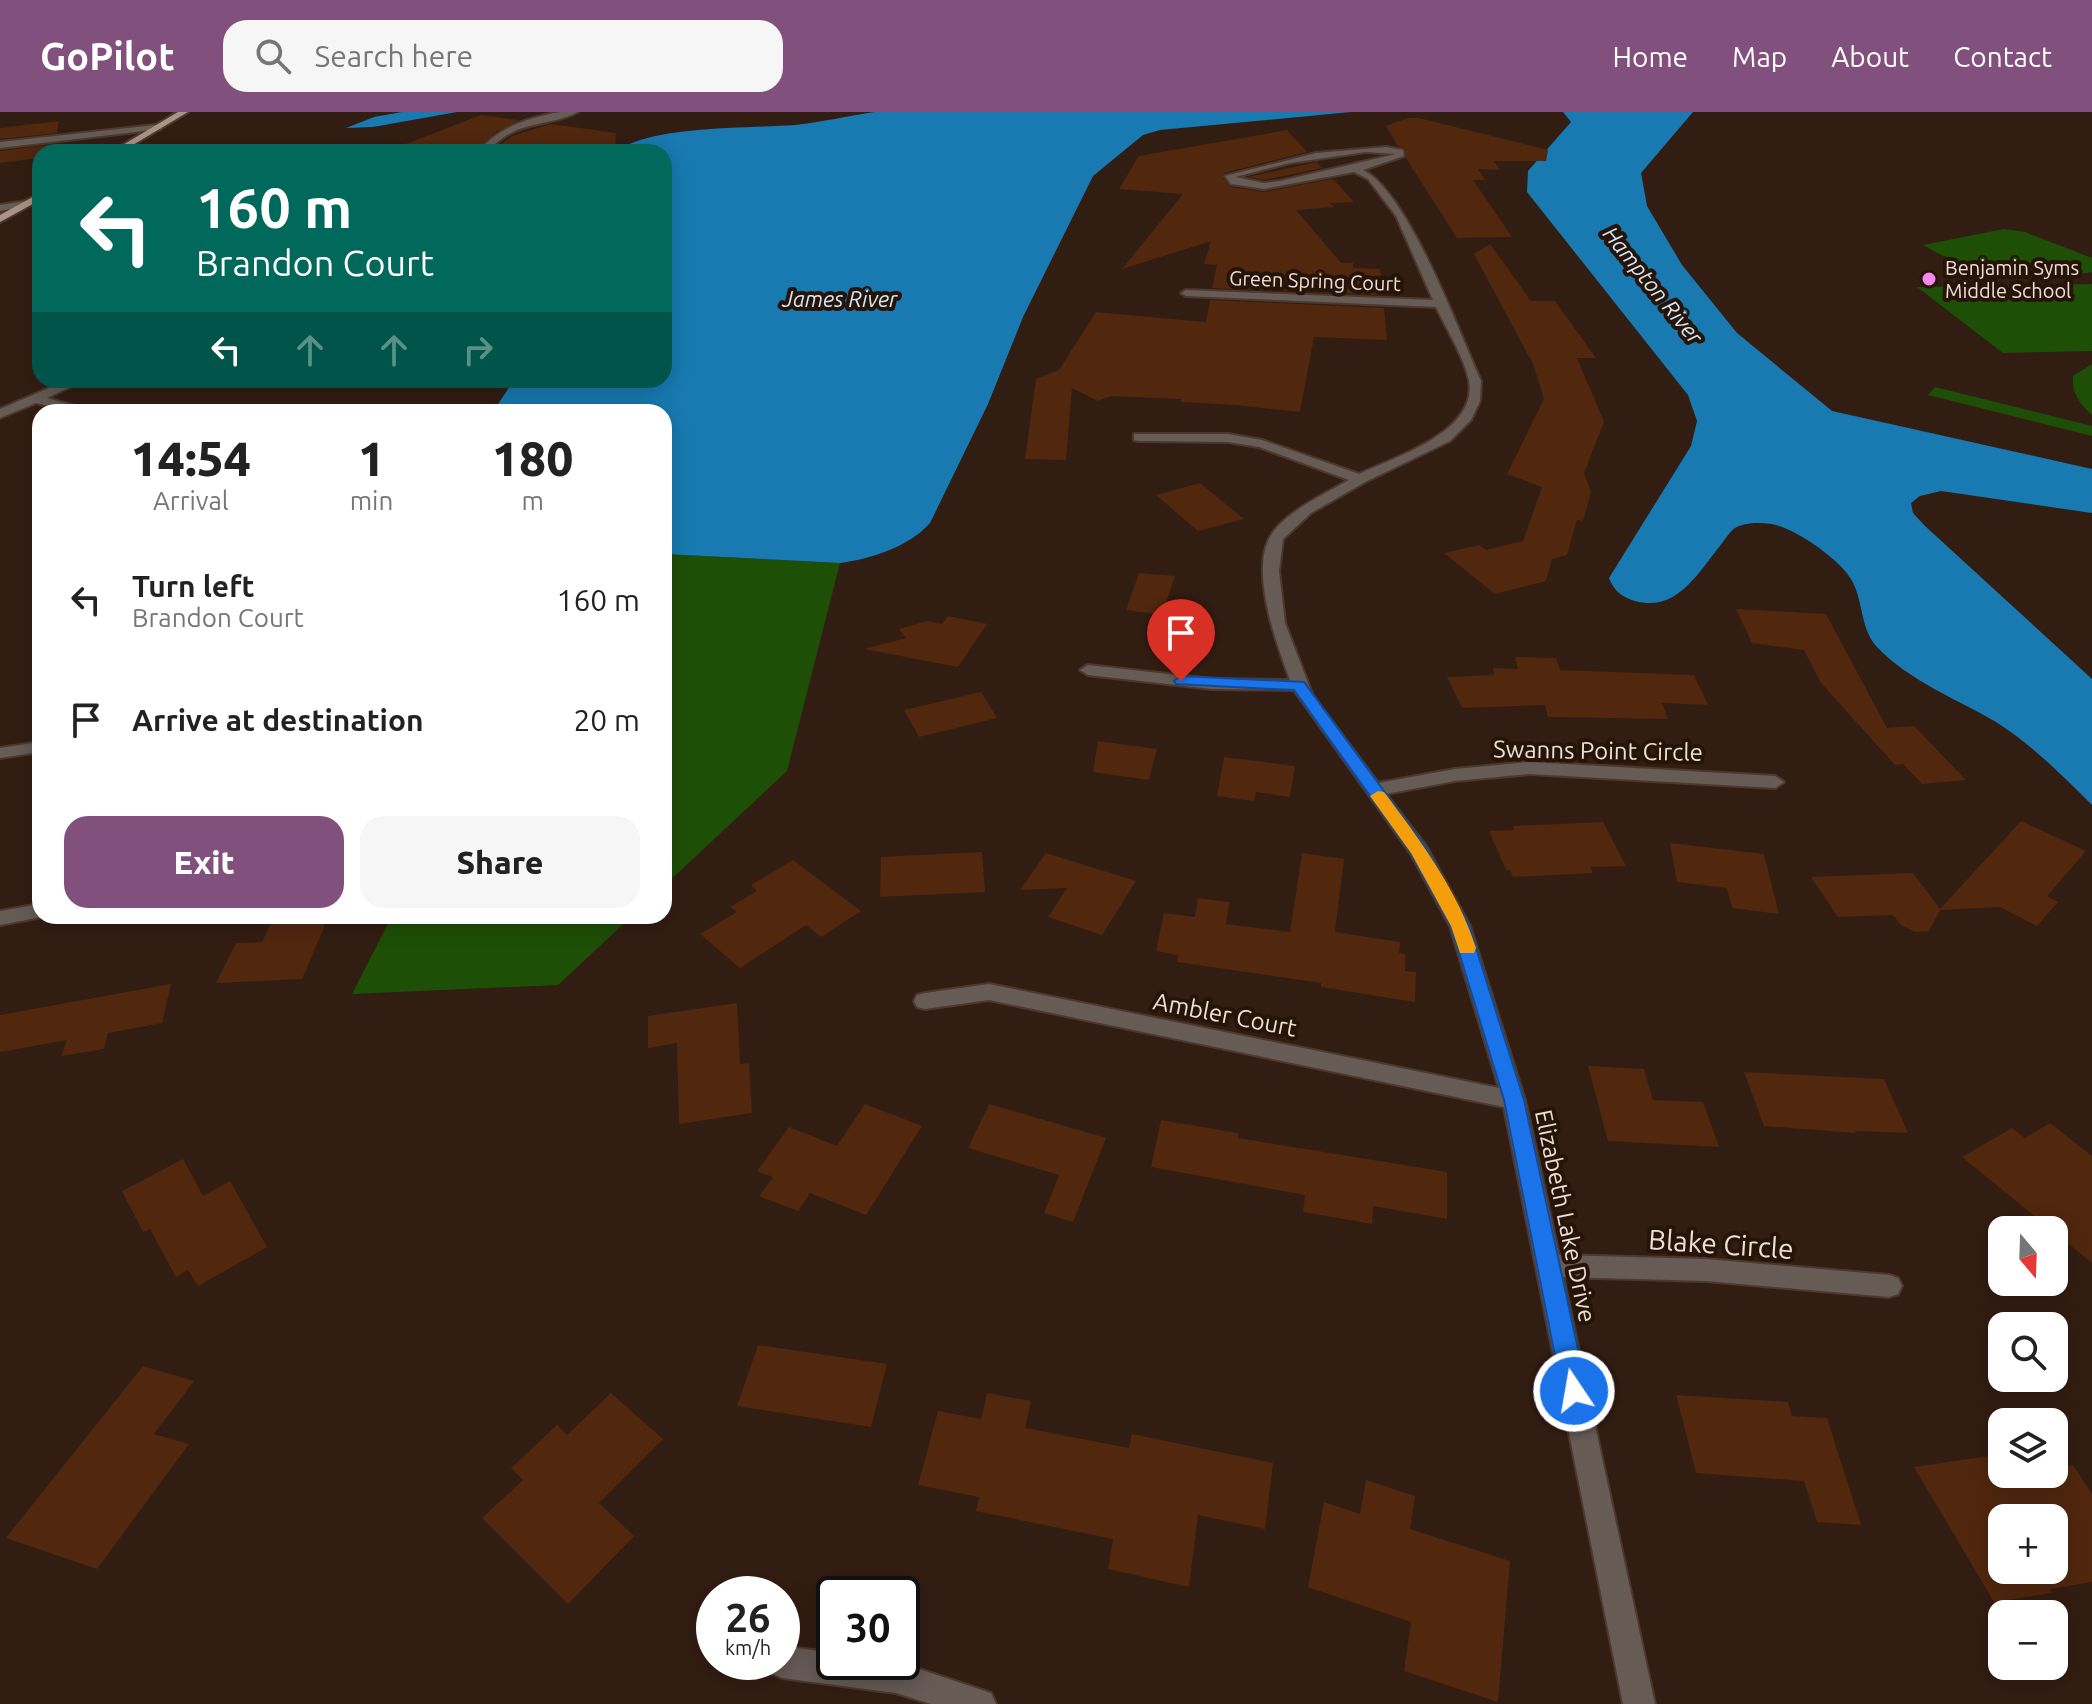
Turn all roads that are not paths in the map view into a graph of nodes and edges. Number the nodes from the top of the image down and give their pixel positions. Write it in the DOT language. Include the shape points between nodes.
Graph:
graph roads {
  1 [pos="184,112"];
  2 [pos="574,112"];
  3 [pos="161,126"];
  4 [pos="129,144"];
  5 [pos="489,144"];
  6 [pos="0,145"];
  7 [pos="1355,169"];
  8 [pos="32,201"];
  9 [pos="26,204"];
  10 [pos="0,208"];
  11 [pos="0,219"];
  12 [pos="1186,293"];
  13 [pos="1442,304"];
  14 [pos="59,388"];
  15 [pos="34,399"];
  16 [pos="56,404"];
  17 [pos="0,414"];
  18 [pos="1139,437"];
  19 [pos="1360,479"];
  20 [pos="1088,670"];
  21 [pos="1299,685"];
  22 [pos="32,748"];
  23 [pos="0,753"];
  24 [pos="1775,782"];
  25 [pos="1374,790"];
  26 [pos="32,912"];
  27 [pos="0,918"];
  28 [pos="925,1001"];
  29 [pos="1514,1100"];
  30 [pos="1549,1266"];
  31 [pos="1889,1286"];
  32 [pos="800,1664"];
  33 [pos="980,1704"];
  34 [pos="1639,1704"];
  1 -- 3 [label="main road"];
  2 -- 5 [label="street" via="516,126"];
  3 -- 4 [label="main road"];
  3 -- 6 [label="street"];
  7 -- 7 [label="street" via="1264,186 1234,182 1230,176 1373,149 1400,152 1393,159"];
  7 -- 13 [label="street, Elizabeth Lake Drive" via="1371,177 1401,215"];
  8 -- 9 [label="main road"];
  9 -- 10 [label="street"];
  9 -- 11 [label="main road"];
  12 -- 13 [label="street, Green Spring Court"];
  13 -- 19 [label="street, Elizabeth Lake Drive" via="1475,381 1474,401 1465,420 1445,438"];
  14 -- 15 [label="street"];
  15 -- 16 [label="street"];
  15 -- 17 [label="street"];
  18 -- 19 [label="street" via="1228,438 1262,444"];
  19 -- 21 [label="street, Elizabeth Lake Drive" via="1306,510 1276,538 1271,571 1277,623"];
  20 -- 21 [label="street" via="1212,684"];
  21 -- 25 [label="street, Elizabeth Lake Drive"];
  22 -- 23 [label="street"];
  24 -- 25 [label="street, Swanns Point Circle" via="1530,768"];
  25 -- 29 [label="street, Elizabeth Lake Drive" via="1419,851 1460,926"];
  26 -- 27 [label="street"];
  28 -- 29 [label="street, Ambler Court" via="989,992"];
  29 -- 30 [label="street, Elizabeth Lake Drive"];
  30 -- 31 [label="street, Blake Circle" via="1706,1270"];
  30 -- 34 [label="street, Elizabeth Lake Drive"];
  32 -- 33 [label="street" via="896,1677"];
}
